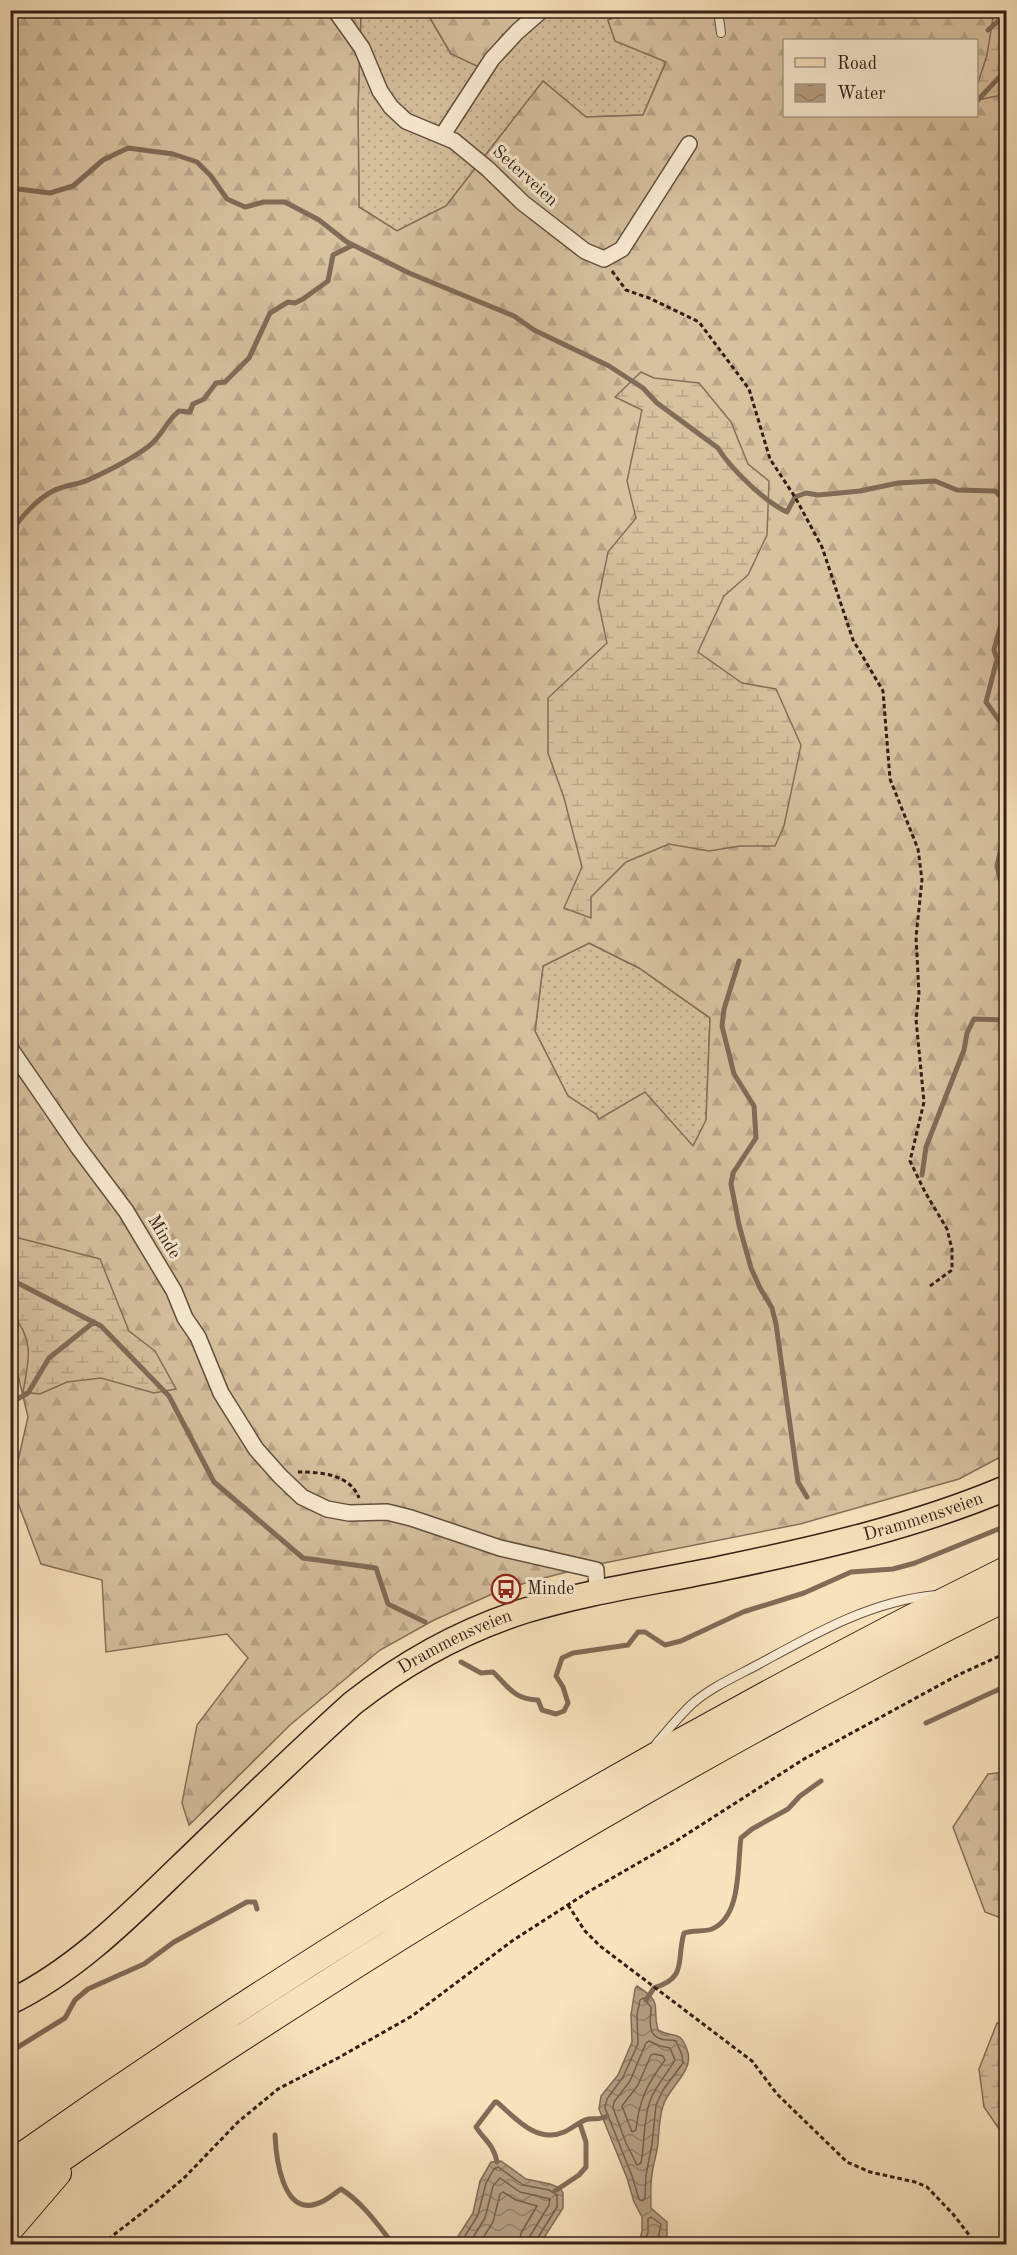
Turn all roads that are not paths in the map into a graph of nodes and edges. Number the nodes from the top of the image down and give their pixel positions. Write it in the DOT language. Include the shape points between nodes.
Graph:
graph roads {
  1 [pos="335,10"];
  2 [pos="542,10"];
  3 [pos="718,10"];
  4 [pos="722,33"];
  5 [pos="442,136"];
  6 [pos="690,144"];
  7 [pos="10,1048"];
  8 [pos="1006,1488"];
  9 [pos="1006,1570"];
  10 [pos="597,1581"];
  11 [pos="958,1594"];
  12 [pos="1006,1598"];
  13 [pos="644,1762"];
  14 [pos="10,2002"];
  15 [pos="79,2147"];
  16 [pos="10,2164"];
  17 [pos="10,2195"];
  18 [pos="10,2229"];
  1 -- 5 [label="street, Seterveien" via="362,48 390,107 406,121"];
  2 -- 5 [label="street" via="492,59"];
  3 -- 4 [label="lane"];
  5 -- 6 [label="street, Seterveien" via="474,156 552,226 585,251 604,259 622,249"];
  7 -- 10 [label="street, Minde" via="126,1212 174,1291 221,1393 256,1449 302,1497 327,1509 387,1512 411,1518"];
  8 -- 10 [label="main road, Drammensveien" via="873,1534 725,1568"];
  9 -- 11 [label="highway"];
  10 -- 14 [label="main road, Drammensveien" via="480,1627 412,1660 384,1679 322,1731 131,1914 54,1976"];
  11 -- 13 [label="highway"];
  11 -- 13 [label="lane" via="912,1597 830,1626 694,1702"];
  12 -- 15 [label="highway" via="726,1746 549,1846 245,2035"];
  13 -- 16 [label="highway" via="391,1912"];
  15 -- 17 [label="highway"];
  15 -- 18 [label="highway"];
}
